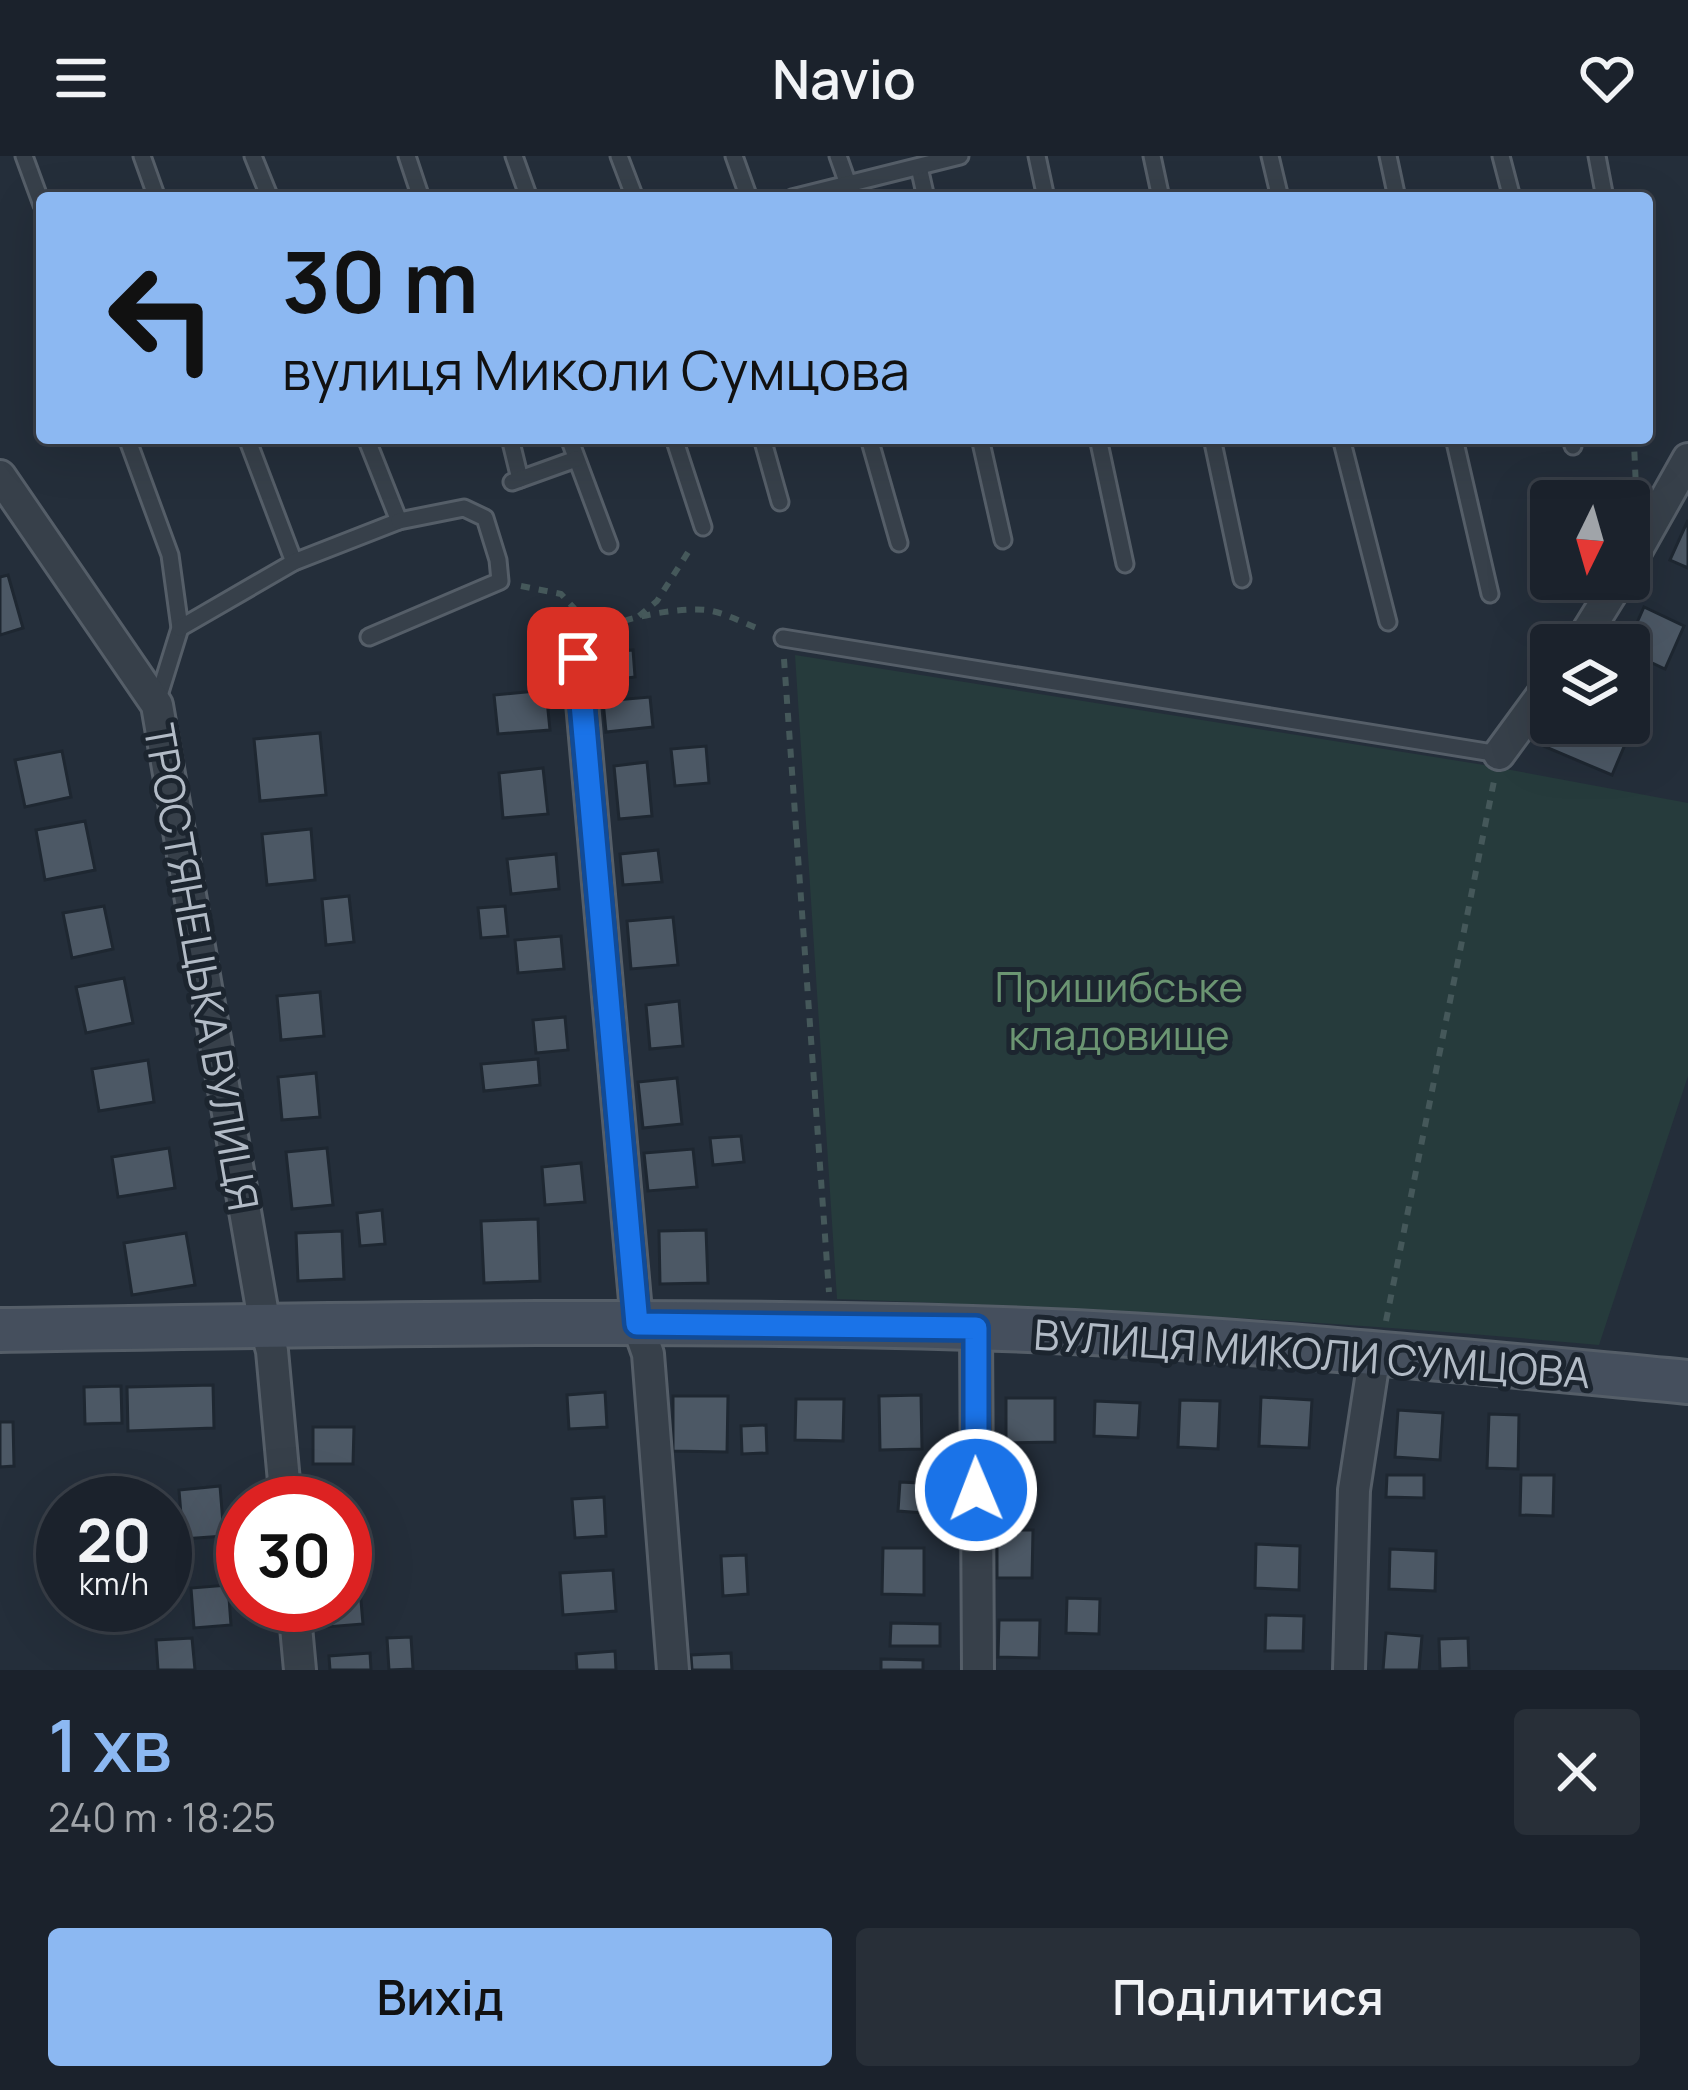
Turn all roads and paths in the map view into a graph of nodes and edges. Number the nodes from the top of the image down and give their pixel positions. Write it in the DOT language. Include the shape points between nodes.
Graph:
graph roads {
  1 [pos="24,156"];
  2 [pos="142,156"];
  3 [pos="253,156"];
  4 [pos="406,156"];
  5 [pos="514,156"];
  6 [pos="619,156"];
  7 [pos="734,156"];
  8 [pos="838,156"];
  9 [pos="1037,156"];
  10 [pos="1152,156"];
  11 [pos="1270,156"];
  12 [pos="1388,156"];
  13 [pos="1501,156"];
  14 [pos="1598,156"];
  15 [pos="951,157"];
  16 [pos="919,167"];
  17 [pos="848,184"];
  18 [pos="37,192"];
  19 [pos="155,192"];
  20 [pos="268,192"];
  21 [pos="419,192"];
  22 [pos="527,192"];
  23 [pos="633,192"];
  24 [pos="747,192"];
  25 [pos="817,192"];
  26 [pos="925,192"];
  27 [pos="1045,192"];
  28 [pos="1160,192"];
  29 [pos="1279,192"];
  30 [pos="1396,192"];
  31 [pos="1510,192"];
  32 [pos="1604,192"];
  33 [pos="129,444"];
  34 [pos="249,444"];
  35 [pos="368,444"];
  36 [pos="511,444"];
  37 [pos="570,444"];
  38 [pos="676,444"];
  39 [pos="765,444"];
  40 [pos="871,444"];
  41 [pos="981,444"];
  42 [pos="1099,444"];
  43 [pos="1213,444"];
  44 [pos="1343,444"];
  45 [pos="1455,444"];
  46 [pos="576,459"];
  47 [pos="1688,459"];
  48 [pos="0,476"];
  49 [pos="781,502"];
  50 [pos="399,521"];
  51 [pos="1650,526"];
  52 [pos="703,527"];
  53 [pos="1003,540"];
  54 [pos="899,543"];
  55 [pos="609,544"];
  56 [pos="294,562"];
  57 [pos="1125,564"];
  58 [pos="1242,579"];
  59 [pos="500,581"];
  60 [pos="1490,594"];
  61 [pos="636,618"];
  62 [pos="1388,622"];
  63 [pos="180,628"];
  64 [pos="370,638"];
  65 [pos="783,638"];
  66 [pos="578,658"];
  67 [pos="157,705"];
  68 [pos="1530,712"];
  69 [pos="1499,754"];
  70 [pos="637,1324"];
  71 [pos="265,1326"];
  72 [pos="831,1326"];
  73 [pos="976,1328"];
  74 [pos="0,1330"];
  75 [pos="1379,1344"];
  76 [pos="1688,1382"];
  77 [pos="284,1476"];
  78 [pos="296,1632"];
  79 [pos="300,1670"];
  80 [pos="673,1670"];
  81 [pos="978,1670"];
  82 [pos="1349,1670"];
  1 -- 18 [label="lane"];
  2 -- 19 [label="lane"];
  3 -- 20 [label="lane"];
  4 -- 21 [label="lane"];
  5 -- 22 [label="lane"];
  6 -- 23 [label="lane"];
  7 -- 24 [label="lane"];
  8 -- 17 [label="lane"];
  9 -- 27 [label="lane"];
  10 -- 28 [label="lane"];
  11 -- 29 [label="lane"];
  12 -- 30 [label="lane"];
  13 -- 31 [label="lane"];
  14 -- 32 [label="lane"];
  15 -- 16 [label="lane"];
  16 -- 17 [label="lane"];
  16 -- 26 [label="lane"];
  17 -- 25 [label="lane"];
  33 -- 63 [label="lane" via="170,555"];
  34 -- 56 [label="lane"];
  35 -- 50 [label="lane"];
  36 -- 46 [label="lane" via="516,480"];
  37 -- 46 [label="lane"];
  38 -- 52 [label="lane"];
  39 -- 49 [label="lane"];
  40 -- 54 [label="lane"];
  41 -- 53 [label="lane"];
  42 -- 57 [label="lane"];
  43 -- 58 [label="lane"];
  44 -- 62 [label="lane"];
  45 -- 60 [label="lane"];
  46 -- 55 [label="lane"];
  47 -- 51 [label="street"];
  48 -- 67 [label="street, ТРОСТЯНЕЦЬКА ВУЛИЦЯ"];
  50 -- 56 [label="lane"];
  50 -- 59 [label="lane" via="464,508 485,518"];
  52 -- 61 [label="path" via="657,601"];
  56 -- 63 [label="lane"];
  59 -- 64 [label="lane"];
  59 -- 66 [label="path" via="562,595 574,608"];
  61 -- 65 [label="path" via="708,610"];
  61 -- 66 [label="path" via="599,629"];
  63 -- 67 [label="lane"];
  65 -- 69 [label="lane"];
  65 -- 72 [label="path"];
  66 -- 70 [label="street"];
  67 -- 71 [label="street, ТРОСТЯНЕЦЬКА ВУЛИЦЯ"];
  68 -- 69 [label="street"];
  69 -- 75 [label="path"];
  70 -- 71 [label="street, ВУЛИЦЯ МИКОЛИ СУМЦОВА"];
  70 -- 72 [label="street, ВУЛИЦЯ МИКОЛИ СУМЦОВА"];
  70 -- 80 [label="street" via="648,1354"];
  71 -- 74 [label="street, ВУЛИЦЯ МИКОЛИ СУМЦОВА"];
  71 -- 77 [label="street, ТРОСТЯНЕЦЬКА ВУЛИЦЯ"];
  72 -- 73 [label="street, ВУЛИЦЯ МИКОЛИ СУМЦОВА"];
  73 -- 75 [label="street, ВУЛИЦЯ МИКОЛИ СУМЦОВА"];
  73 -- 81 [label="street"];
  75 -- 76 [label="street, ВУЛИЦЯ МИКОЛИ СУМЦОВА"];
  75 -- 82 [label="street" via="1354,1490"];
  78 -- 79 [label="street"];
}
